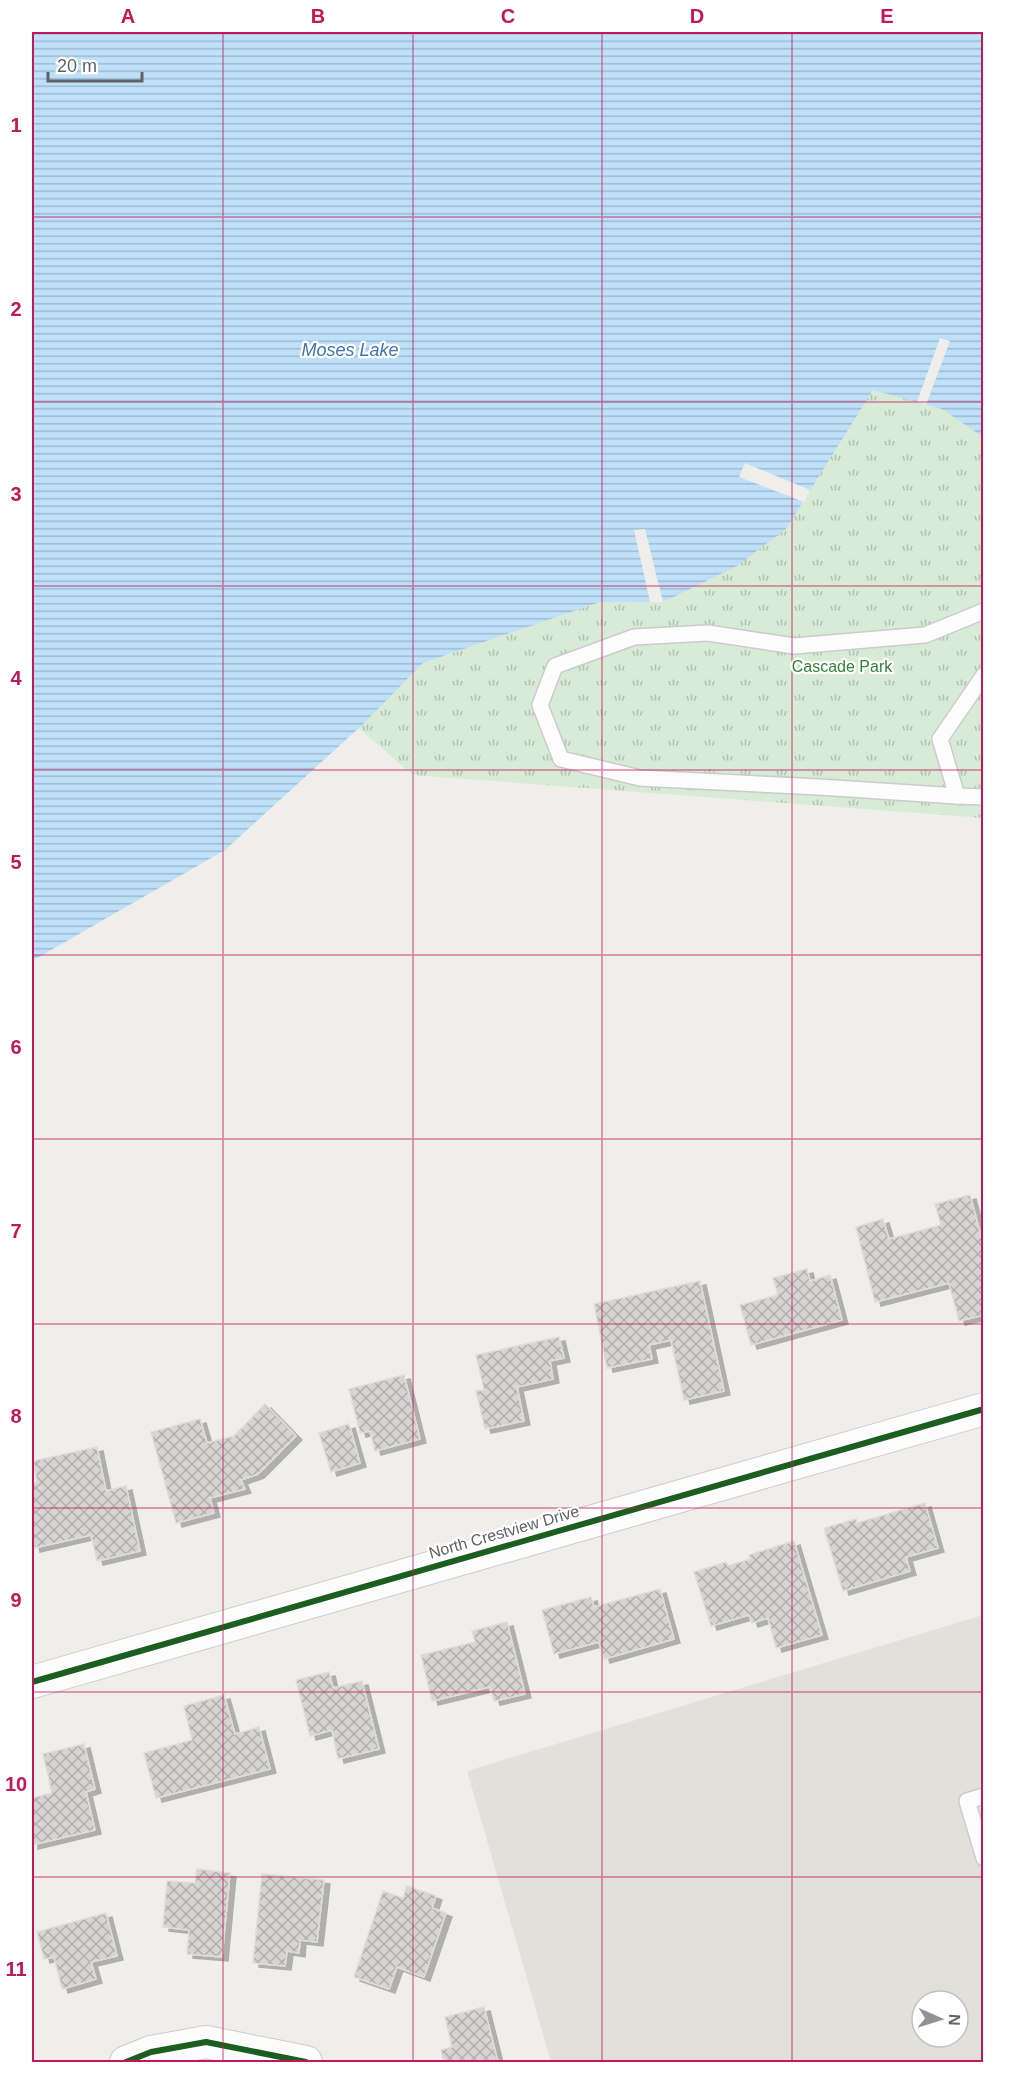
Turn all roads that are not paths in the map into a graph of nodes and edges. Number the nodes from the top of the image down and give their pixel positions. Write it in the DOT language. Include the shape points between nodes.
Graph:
graph roads {
  1 [pos="984,610"];
  2 [pos="984,675"];
  3 [pos="957,796"];
  4 [pos="984,797"];
  5 [pos="984,1409"];
  6 [pos="32,1682"];
  7 [pos="984,1796"];
  8 [pos="984,1858"];
  9 [pos="126,2062"];
  10 [pos="306,2062"];
  1 -- 3 [label="lane" via="925,634 794,646 708,633 634,637 555,666 540,705 561,759 640,778"];
  2 -- 3 [label="lane" via="940,739"];
  3 -- 4 [label="lane"];
  5 -- 6 [label="street, North Crestview Drive"];
  7 -- 8 [label="lane" via="967,1801"];
  9 -- 10 [label="street" via="151,2052 206,2042"];
}
